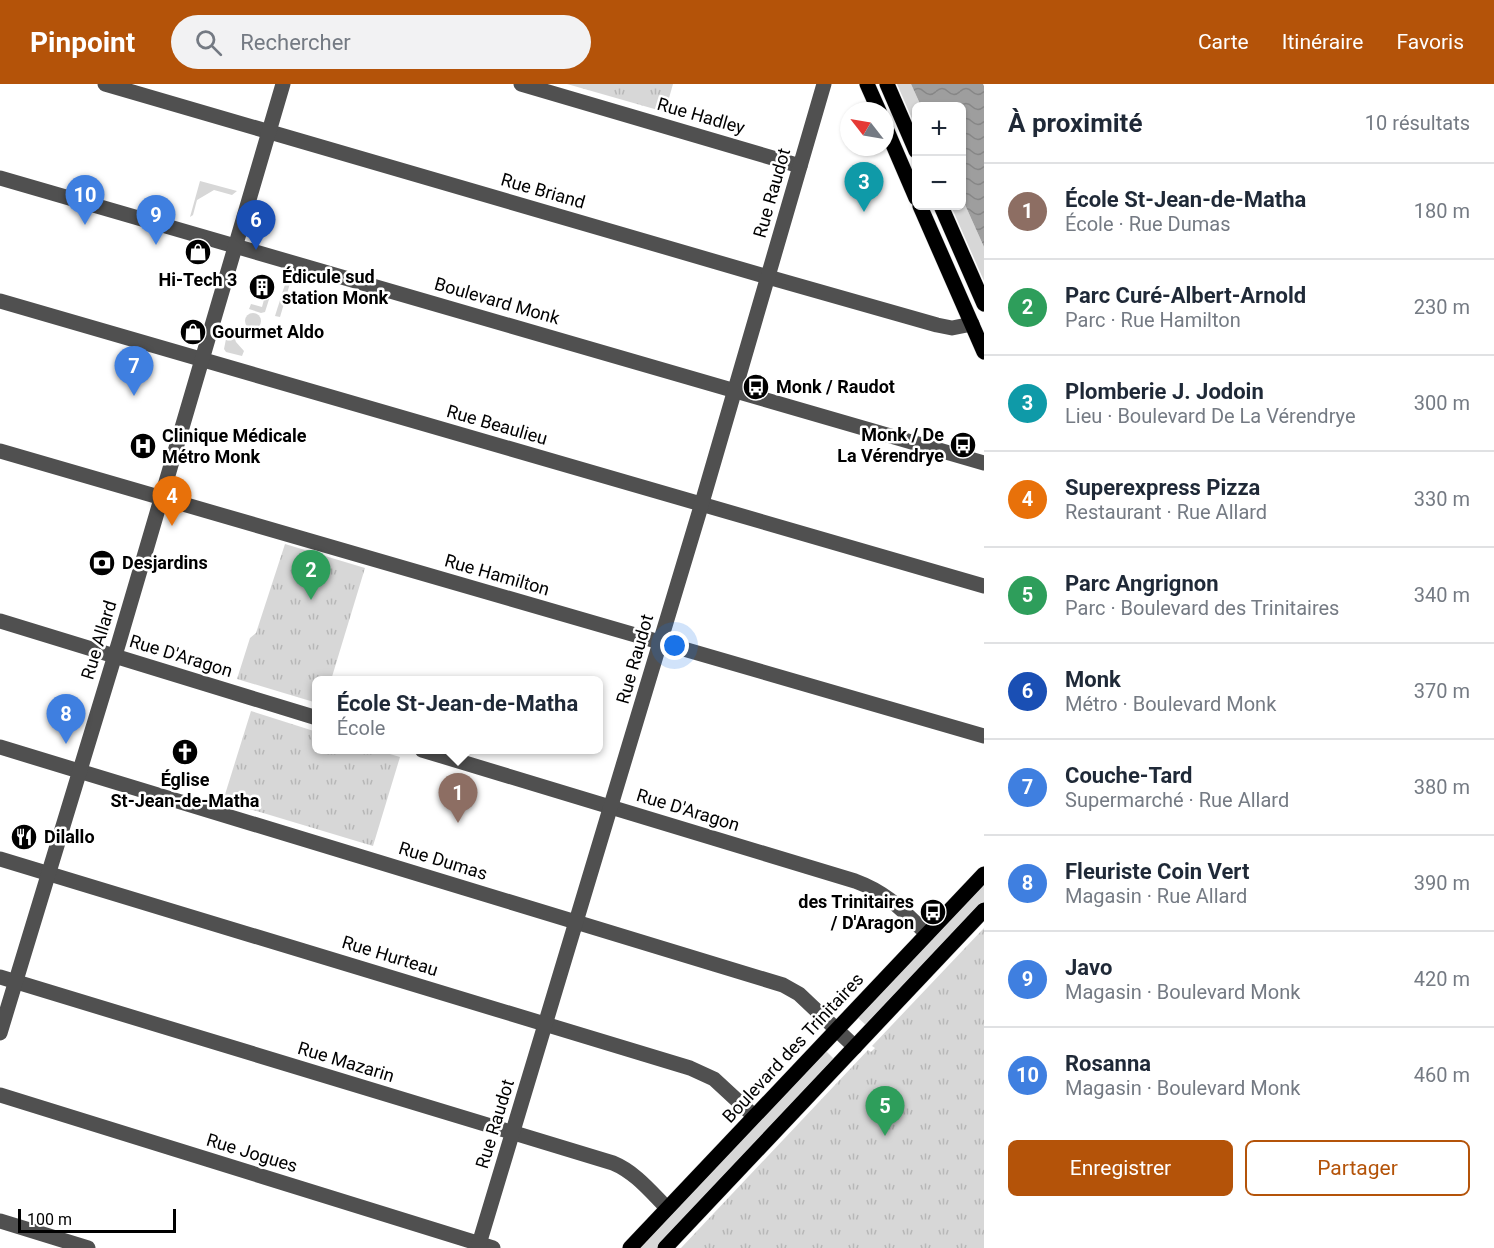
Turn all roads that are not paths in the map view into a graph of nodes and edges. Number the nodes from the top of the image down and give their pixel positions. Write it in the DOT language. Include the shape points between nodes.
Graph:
graph roads {
  1 [pos="283,84"];
  2 [pos="521,84"];
  3 [pos="824,84"];
  4 [pos="867,84"];
  5 [pos="887,84"];
  6 [pos="114,85"];
  7 [pos="875,102"];
  8 [pos="269,131"];
  9 [pos="912,142"];
  10 [pos="894,147"];
  11 [pos="800,166"];
  12 [pos="0,178"];
  13 [pos="912,189"];
  14 [pos="922,210"];
  15 [pos="943,210"];
  16 [pos="235,246"];
  17 [pos="768,277"];
  18 [pos="0,301"];
  19 [pos="984,304"];
  20 [pos="972,324"];
  21 [pos="984,351"];
  22 [pos="202,359"];
  23 [pos="735,391"];
  24 [pos="0,451"];
  25 [pos="984,462"];
  26 [pos="161,498"];
  27 [pos="701,505"];
  28 [pos="984,586"];
  29 [pos="0,621"];
  30 [pos="660,642"];
  31 [pos="114,656"];
  32 [pos="312,716"];
  33 [pos="984,736"];
  34 [pos="0,747"];
  35 [pos="435,754"];
  36 [pos="79,771"];
  37 [pos="611,807"];
  38 [pos="0,859"];
  39 [pos="49,874"];
  40 [pos="984,874"];
  41 [pos="984,910"];
  42 [pos="577,922"];
  43 [pos="927,934"];
  44 [pos="0,977"];
  45 [pos="16,982"];
  46 [pos="546,1024"];
  47 [pos="837,1030"];
  48 [pos="0,1033"];
  49 [pos="855,1047"];
  50 [pos="0,1095"];
  51 [pos="754,1116"];
  52 [pos="513,1133"];
  53 [pos="668,1208"];
  54 [pos="0,1221"];
  55 [pos="486,1246"];
  56 [pos="88,1248"];
  57 [pos="630,1248"];
  58 [pos="665,1248"];
  1 -- 8 [label="street, Rue Allard"];
  2 -- 11 [label="street, Rue Hadley"];
  3 -- 11 [label="street, Rue Raudot"];
  4 -- 7 [label="main road"];
  5 -- 9 [label="main road"];
  6 -- 8 [label="street, Rue Briand"];
  8 -- 16 [label="street, Rue Allard"];
  8 -- 17 [label="street, Rue Briand"];
  10 -- 13 [label="main road"];
  11 -- 17 [label="street, Rue Raudot"];
  12 -- 16 [label="street, Boulevard Monk"];
  14 -- 20 [label="main road"];
  15 -- 19 [label="main road"];
  16 -- 22 [label="street, Rue Allard"];
  16 -- 23 [label="street, Boulevard Monk"];
  17 -- 20 [label="street, Rue Briand" via="937,325 952,328"];
  17 -- 23 [label="street, Rue Raudot"];
  18 -- 22 [label="street, Rue Beaulieu"];
  20 -- 21 [label="main road"];
  22 -- 26 [label="street, Rue Allard"];
  22 -- 27 [label="street, Rue Beaulieu"];
  23 -- 25 [label="street, Boulevard Monk"];
  23 -- 27 [label="street, Rue Raudot"];
  24 -- 26 [label="street, Rue Hamilton"];
  26 -- 30 [label="street, Rue Hamilton"];
  26 -- 31 [label="street, Rue Allard"];
  27 -- 28 [label="street, Rue Beaulieu"];
  27 -- 30 [label="street, Rue Raudot"];
  29 -- 31 [label="street, Rue D'Aragon"];
  30 -- 33 [label="street, Rue Hamilton"];
  30 -- 37 [label="street, Rue Raudot"];
  31 -- 32 [label="street, Rue D'Aragon"];
  31 -- 36 [label="street, Rue Allard"];
  34 -- 36 [label="street, Rue Dumas"];
  35 -- 37 [label="street, Rue D'Aragon"];
  36 -- 39 [label="street, Rue Allard"];
  36 -- 42 [label="street, Rue Dumas"];
  37 -- 42 [label="street, Rue Raudot"];
  37 -- 43 [label="street, Rue D'Aragon" via="867,886 893,902"];
  38 -- 39 [label="street, Rue Hurteau"];
  39 -- 45 [label="street, Rue Allard"];
  39 -- 46 [label="street, Rue Hurteau"];
  40 -- 43 [label="main road, Boulevard des Trinitaires"];
  41 -- 49 [label="main road"];
  42 -- 46 [label="street, Rue Raudot"];
  42 -- 47 [label="street, Rue Dumas" via="783,985 799,994"];
  43 -- 47 [label="main road, Boulevard des Trinitaires"];
  44 -- 45 [label="street, Rue Mazarin"];
  45 -- 48 [label="street, Rue Allard"];
  45 -- 52 [label="street, Rue Mazarin"];
  46 -- 51 [label="street, Rue Hurteau" via="707,1074"];
  46 -- 52 [label="street, Rue Raudot"];
  47 -- 49 [label="street, Rue Dumas"];
  47 -- 51 [label="main road, Boulevard des Trinitaires"];
  49 -- 58 [label="main road"];
  50 -- 55 [label="street, Rue Jogues"];
  51 -- 53 [label="main road, Boulevard des Trinitaires"];
  52 -- 53 [label="street, Rue Mazarin" via="622,1166"];
  52 -- 55 [label="street, Rue Raudot"];
  53 -- 57 [label="main road, Boulevard des Trinitaires"];
  54 -- 56 [label="street"];
}
